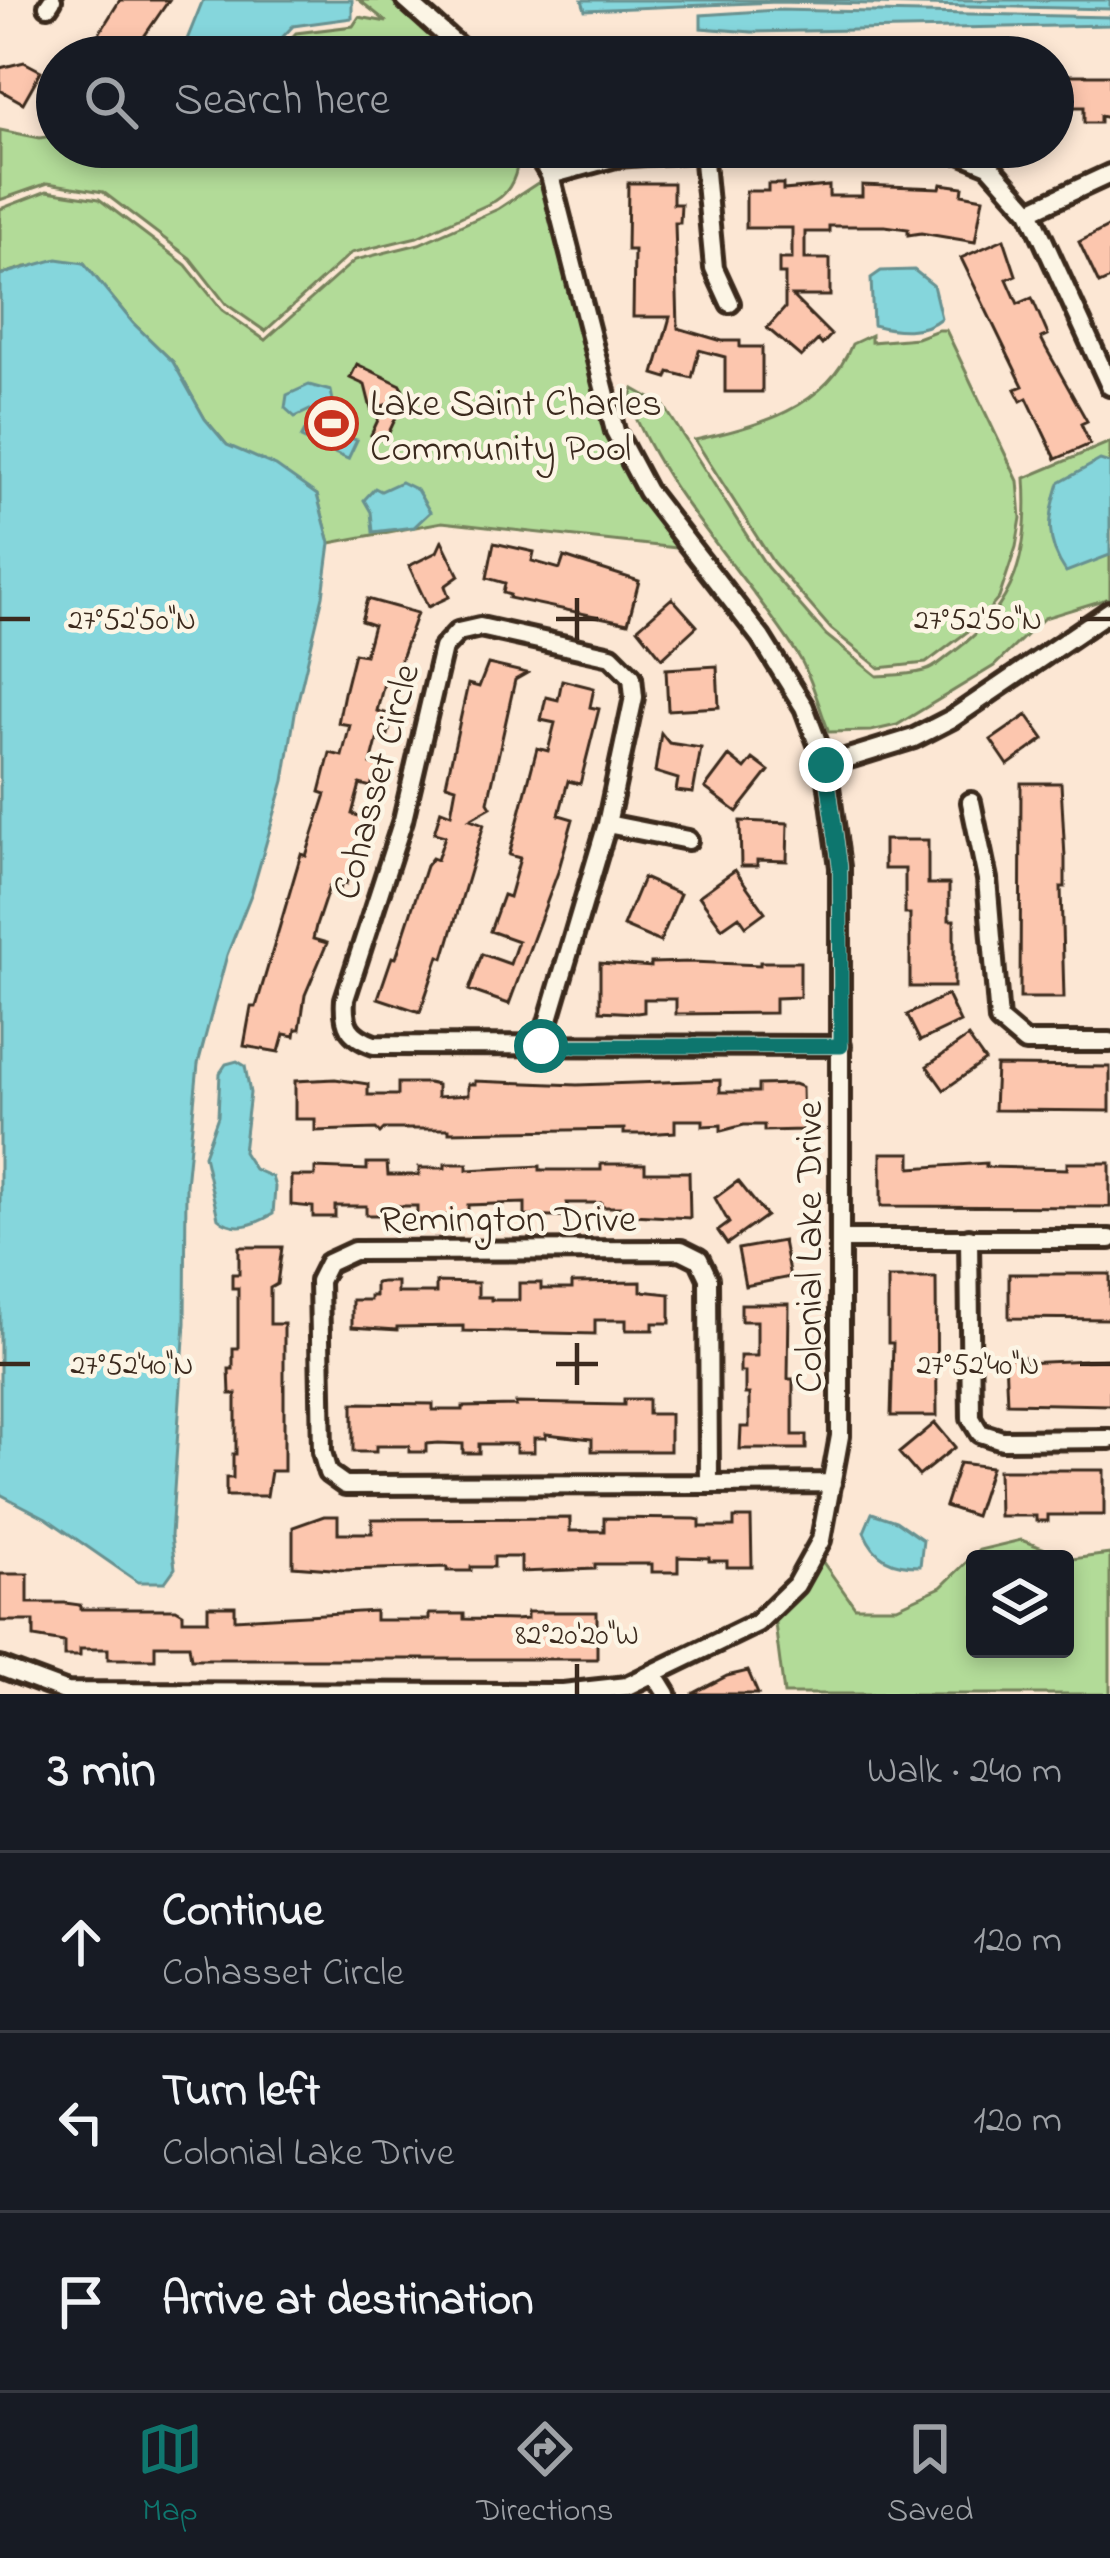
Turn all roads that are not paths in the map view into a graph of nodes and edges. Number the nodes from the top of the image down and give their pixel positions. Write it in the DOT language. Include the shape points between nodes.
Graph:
graph roads {
  1 [pos="406,0"];
  2 [pos="446,36"];
  3 [pos="545,168"];
  4 [pos="578,168"];
  5 [pos="705,168"];
  6 [pos="992,168"];
  7 [pos="1110,174"];
  8 [pos="550,176"];
  9 [pos="1030,211"];
  10 [pos="730,303"];
  11 [pos="1110,386"];
  12 [pos="1110,611"];
  13 [pos="826,765"];
  14 [pos="971,802"];
  15 [pos="607,824"];
  16 [pos="688,840"];
  17 [pos="1110,1042"];
  18 [pos="541,1046"];
  19 [pos="841,1046"];
  20 [pos="969,1238"];
  21 [pos="842,1239"];
  22 [pos="1110,1239"];
  23 [pos="1110,1439"];
  24 [pos="832,1483"];
  25 [pos="709,1484"];
  26 [pos="0,1667"];
  27 [pos="654,1673"];
  28 [pos="667,1694"];
  1 -- 2 [label="street"];
  3 -- 8 [label="street, Colonial Lake Drive"];
  4 -- 8 [label="street"];
  5 -- 10 [label="street" via="714,268"];
  6 -- 9 [label="street"];
  7 -- 9 [label="street"];
  8 -- 13 [label="street, Colonial Lake Drive" via="615,431 647,491 761,638 804,707"];
  9 -- 11 [label="street"];
  12 -- 13 [label="street" via="953,718"];
  13 -- 19 [label="street, Colonial Lake Drive" via="840,867"];
  14 -- 17 [label="street" via="987,879 998,1020 1025,1042"];
  15 -- 16 [label="street"];
  15 -- 18 [label="street, Cohasset Circle"];
  15 -- 18 [label="street, Cohasset Circle" via="632,677 611,656 480,627 458,632 443,648 404,820 344,1021 356,1039 374,1045"];
  18 -- 19 [label="street, Cohasset Circle"];
  19 -- 21 [label="street, Colonial Lake Drive"];
  20 -- 21 [label="street"];
  20 -- 22 [label="street"];
  20 -- 23 [label="street" via="970,1418 980,1433"];
  21 -- 24 [label="street, Colonial Lake Drive" via="840,1436"];
  24 -- 25 [label="street, Remington Drive"];
  24 -- 27 [label="street, Colonial Lake Drive" via="821,1540 781,1603"];
  25 -- 25 [label="street, Remington Drive" via="345,1485 328,1473 322,1452 319,1281 328,1263 377,1250 681,1250 699,1259 708,1278"];
  26 -- 27 [label="street, Colonial Lake Drive" via="91,1692 563,1693 627,1686"];
  27 -- 28 [label="street"];
}
